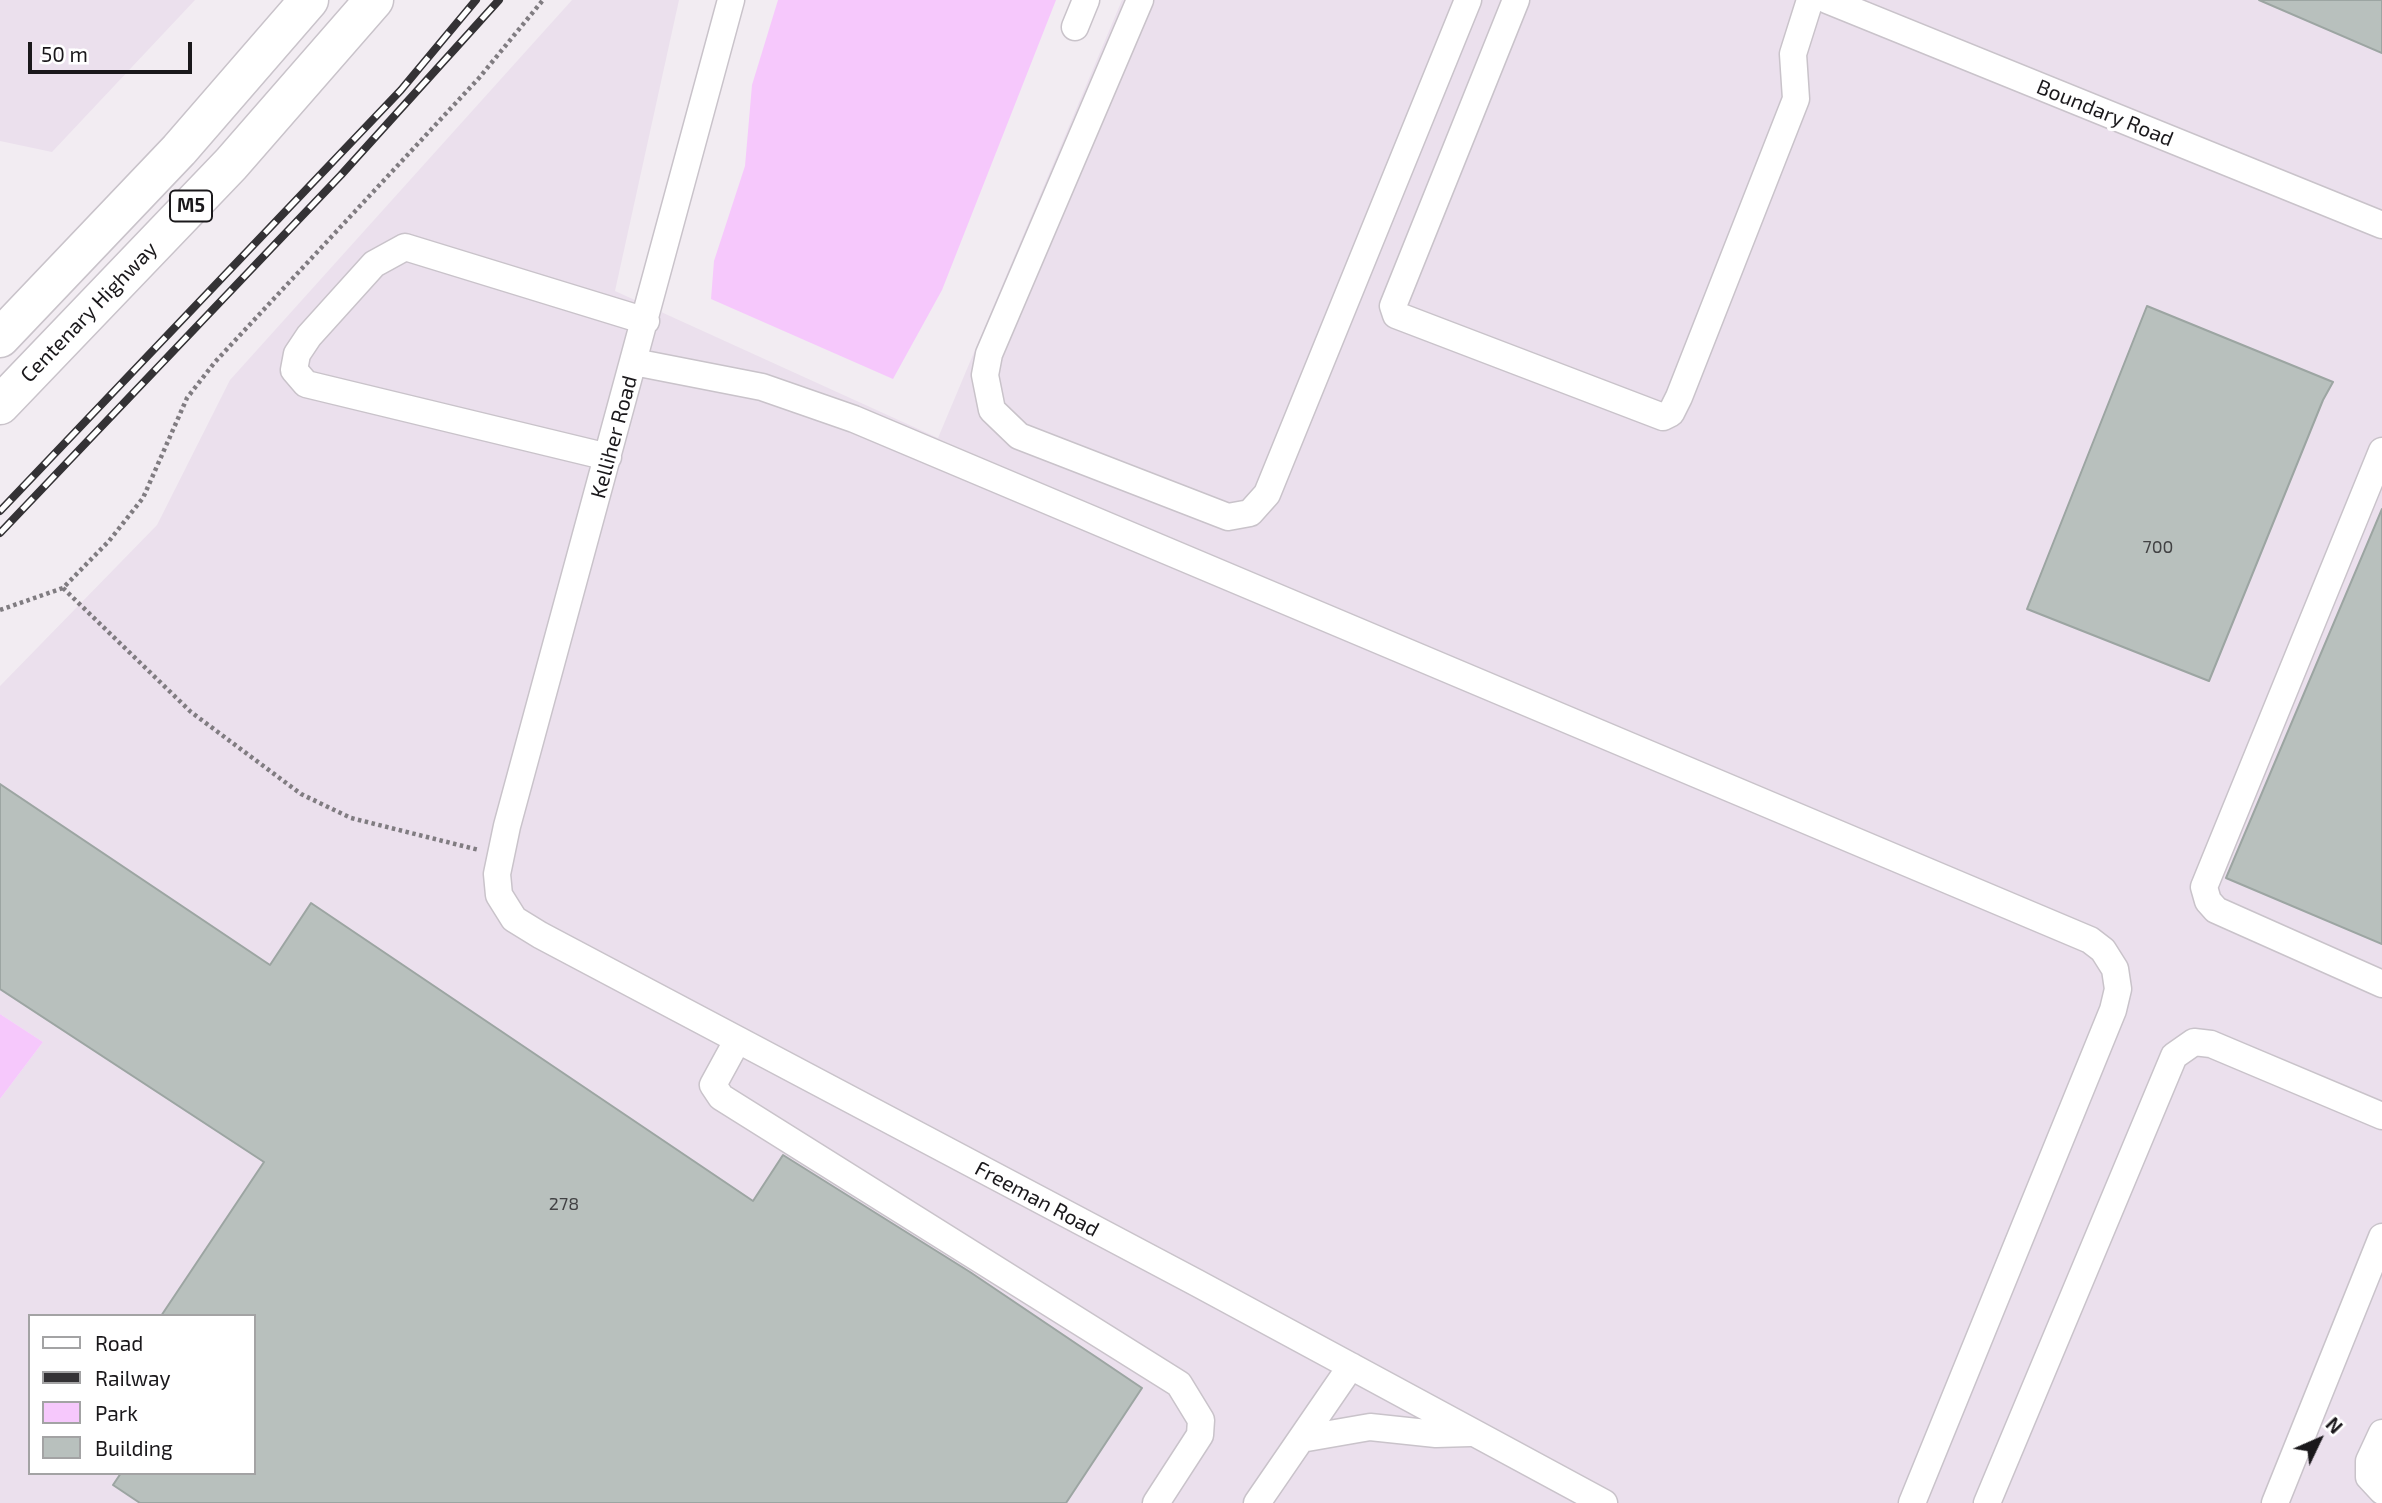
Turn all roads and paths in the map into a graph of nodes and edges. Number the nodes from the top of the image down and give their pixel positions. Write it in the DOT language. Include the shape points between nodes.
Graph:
graph roads {
  1 [pos="309,0"];
  2 [pos="374,0"];
  3 [pos="543,0"];
  4 [pos="731,0"];
  5 [pos="1086,0"];
  6 [pos="1140,0"];
  7 [pos="1468,0"];
  8 [pos="1516,0"];
  9 [pos="1810,0"];
  10 [pos="1828,0"];
  11 [pos="1075,27"];
  12 [pos="2382,225"];
  13 [pos="646,321"];
  14 [pos="0,338"];
  15 [pos="634,362"];
  16 [pos="0,405"];
  17 [pos="2382,451"];
  18 [pos="608,457"];
  19 [pos="63,588"];
  20 [pos="0,610"];
  21 [pos="499,865"];
  22 [pos="2382,984"];
  23 [pos="737,1041"];
  24 [pos="2382,1116"];
  25 [pos="2382,1237"];
  26 [pos="1351,1366"];
  27 [pos="1472,1433"];
  28 [pos="2382,1433"];
  29 [pos="1301,1439"];
  30 [pos="2382,1491"];
  31 [pos="1156,1503"];
  32 [pos="1257,1503"];
  33 [pos="1604,1503"];
  34 [pos="1912,1503"];
  35 [pos="1987,1503"];
  36 [pos="2275,1503"];
  1 -- 14 [label="highway, M5" via="179,150"];
  2 -- 16 [label="highway, Centenary Highway / M5" via="231,164"];
  3 -- 19 [label="path" via="479,78 215,362 187,398 143,498"];
  4 -- 13 [label="street, Kelliher Road"];
  5 -- 11 [label="street"];
  6 -- 7 [label="street" via="989,354 985,375 992,410 1019,436 1228,517 1250,513 1267,494"];
  8 -- 9 [label="street" via="1393,306 1396,315 1663,417 1671,413 1679,397 1796,99 1793,54"];
  10 -- 12 [label="street, Boundary Road"];
  13 -- 15 [label="street, Kelliher Road"];
  13 -- 18 [label="street" via="405,247 374,264 297,354 294,370 306,384"];
  15 -- 18 [label="street, Kelliher Road"];
  15 -- 34 [label="street" via="762,387 854,419 2090,940 2103,950 2115,969 2118,989 2113,1010"];
  17 -- 22 [label="street" via="2204,887 2216,910"];
  18 -- 21 [label="street, Kelliher Road"];
  19 -- 20 [label="path"];
  19 -- 21 [label="path" via="191,712 301,794 351,818"];
  21 -- 23 [label="street, Freeman Road" via="499,895 514,919"];
  23 -- 26 [label="street, Freeman Road"];
  23 -- 31 [label="street" via="713,1085 721,1097 1179,1384 1201,1420 1200,1436"];
  24 -- 35 [label="street" via="2211,1044 2194,1042 2174,1056"];
  25 -- 36 [label="street"];
  26 -- 27 [label="street, Freeman Road"];
  26 -- 29 [label="street"];
  27 -- 29 [label="street" via="1370,1427"];
  27 -- 33 [label="street, Freeman Road"];
  28 -- 30 [label="street" via="2370,1461 2369,1477"];
  29 -- 32 [label="street"];
}
